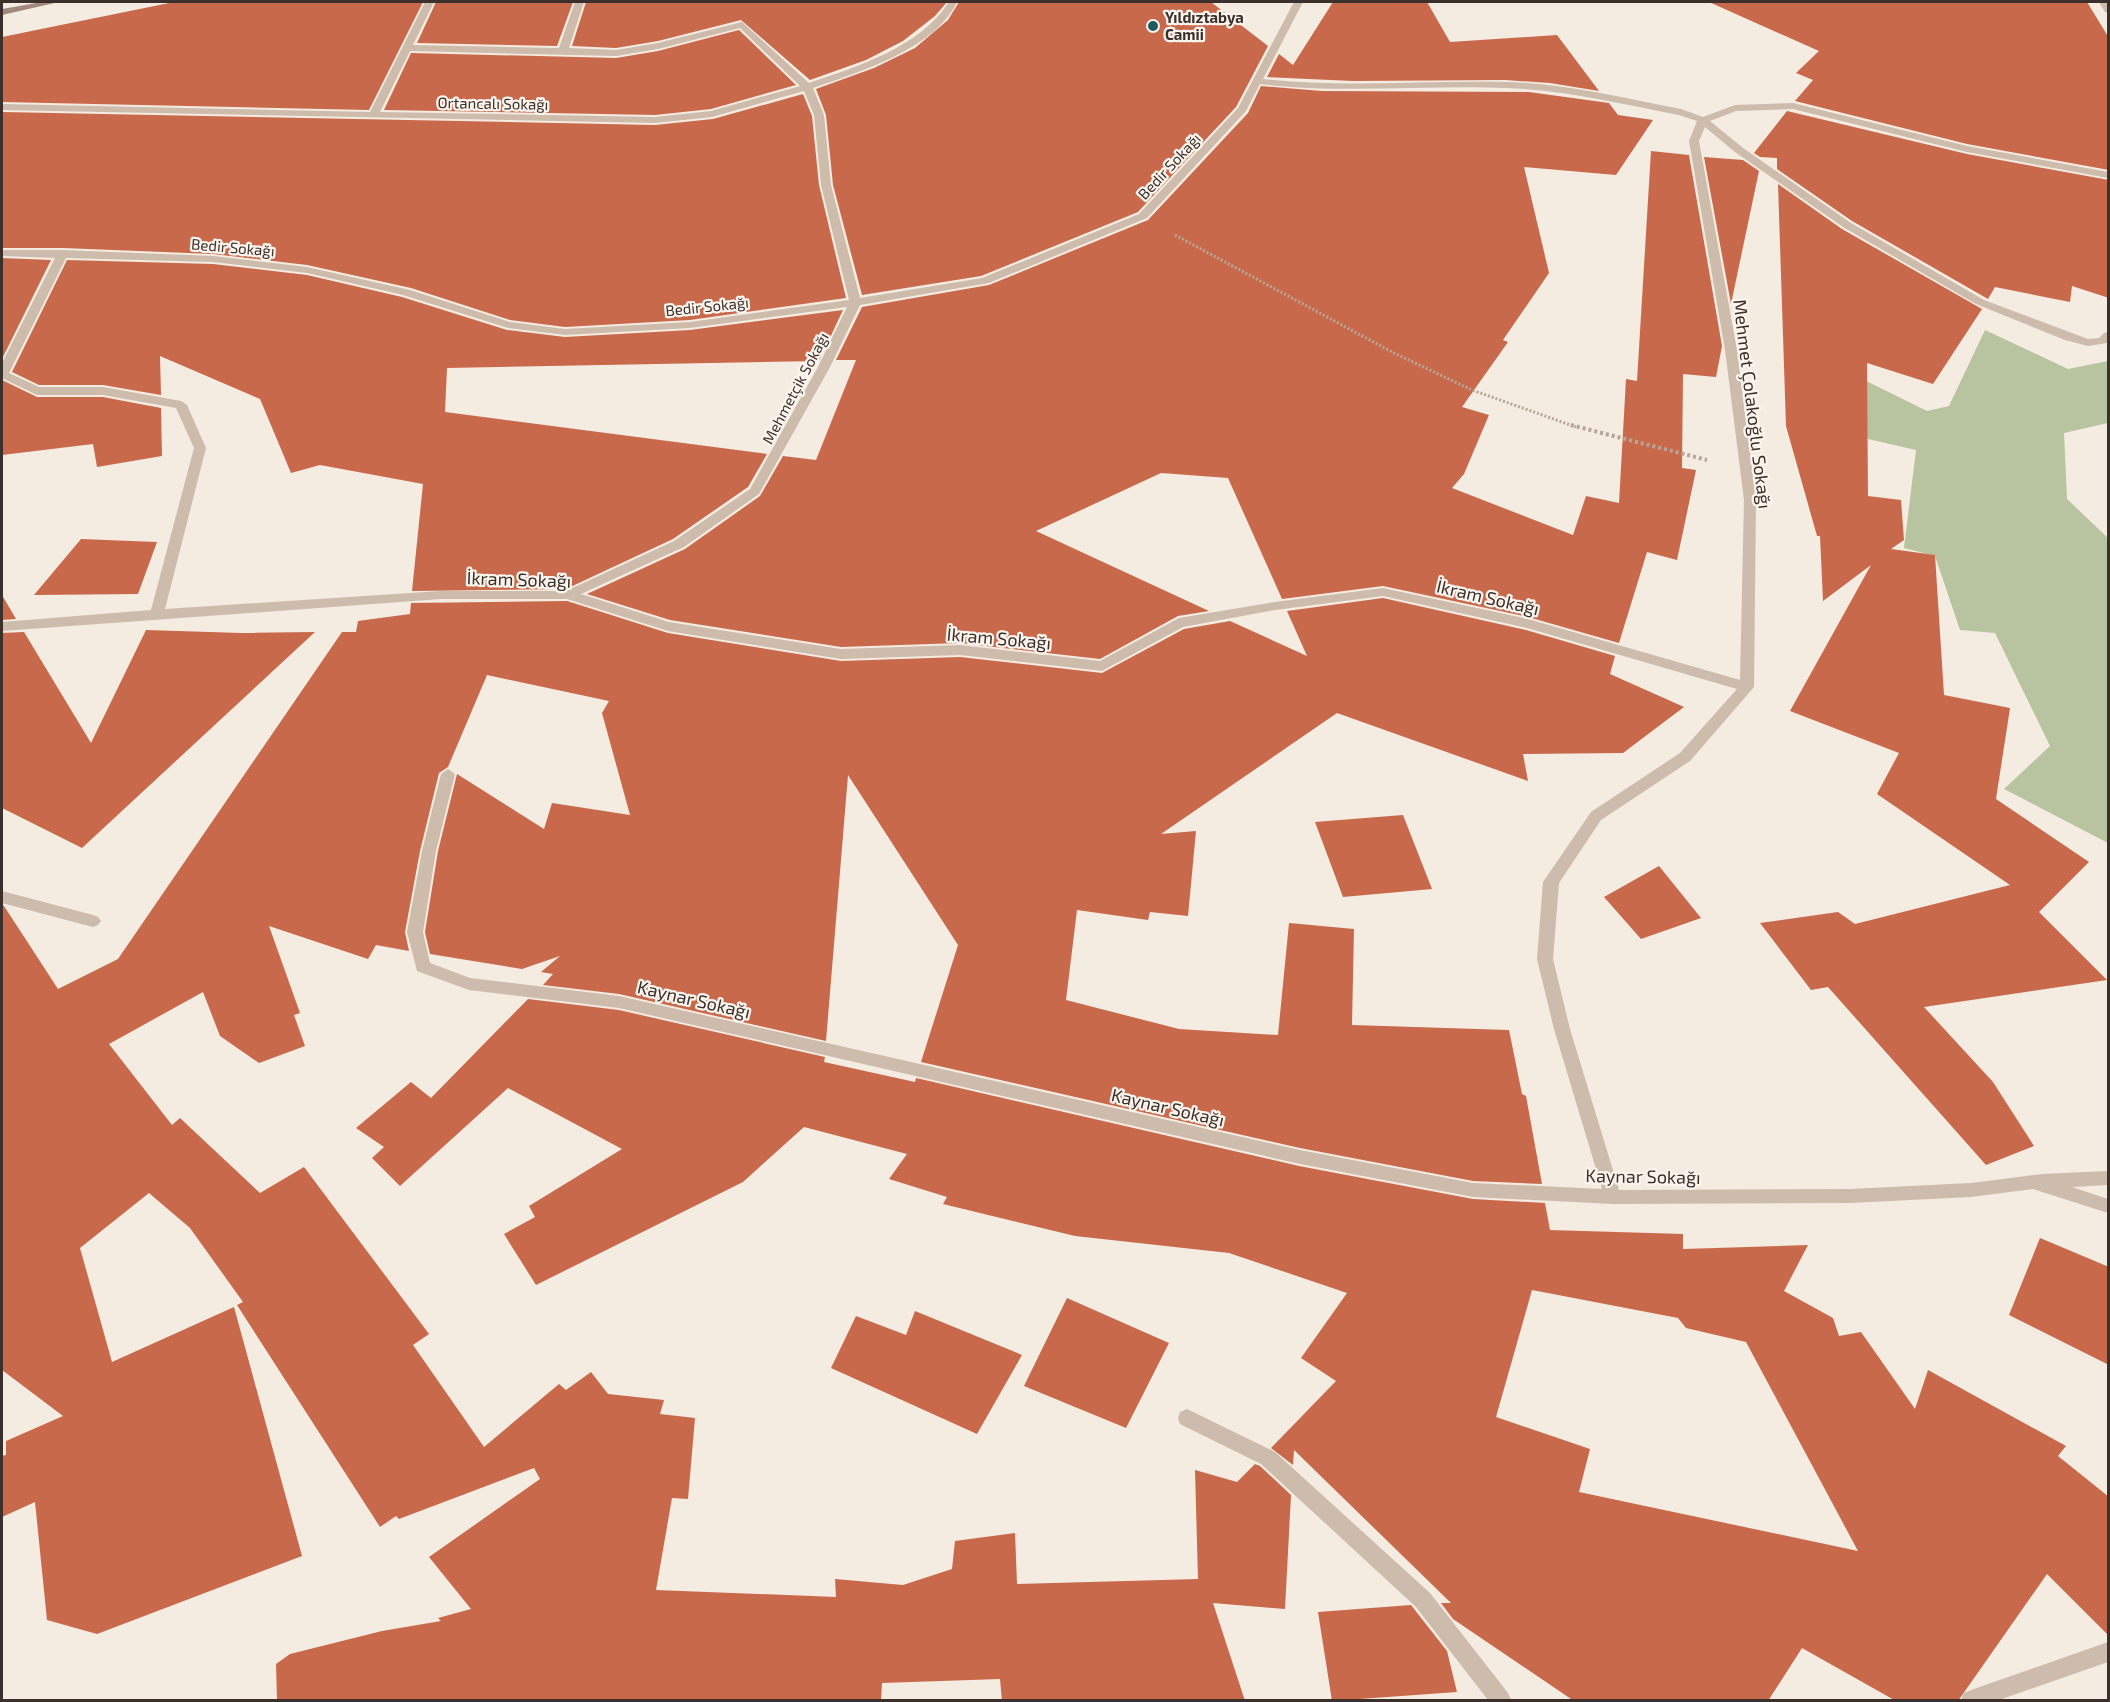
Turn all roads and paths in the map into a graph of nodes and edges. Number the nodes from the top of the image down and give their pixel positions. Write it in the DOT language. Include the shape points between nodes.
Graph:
graph roads {
  1 [pos="52,2"];
  2 [pos="429,2"];
  3 [pos="579,2"];
  4 [pos="953,2"];
  5 [pos="1298,2"];
  6 [pos="2103,2"];
  7 [pos="2109,10"];
  8 [pos="2,12"];
  9 [pos="406,48"];
  10 [pos="563,51"];
  11 [pos="1257,81"];
  12 [pos="807,87"];
  13 [pos="2,107"];
  14 [pos="374,115"];
  15 [pos="1703,120"];
  16 [pos="2109,175"];
  17 [pos="1143,216"];
  18 [pos="2,253"];
  19 [pos="63,253"];
  20 [pos="855,303"];
  21 [pos="2109,335"];
  22 [pos="1747,470"];
  23 [pos="568,595"];
  24 [pos="157,614"];
  25 [pos="2,627"];
  26 [pos="1747,687"];
  27 [pos="448,774"];
  28 [pos="2,897"];
  29 [pos="93,921"];
  30 [pos="2109,1178"];
  31 [pos="2033,1182"];
  32 [pos="1613,1197"];
  33 [pos="2109,1206"];
  34 [pos="1187,1418"];
  35 [pos="2109,1652"];
  36 [pos="1501,1701"];
  37 [pos="1971,1701"];
  1 -- 8 [label="main road"];
  2 -- 9 [label="street"];
  3 -- 10 [label="street"];
  4 -- 12 [label="street, Ortancalı Sokağı" via="925,34 870,65"];
  5 -- 11 [label="street, Bedir Sokağı"];
  6 -- 7 [label="street"];
  9 -- 10 [label="street"];
  9 -- 14 [label="street"];
  10 -- 12 [label="street" via="616,53 742,25"];
  11 -- 15 [label="street" via="1301,86 1543,87 1662,108"];
  11 -- 17 [label="street, Bedir Sokağı" via="1242,109"];
  12 -- 14 [label="street, Ortancalı Sokağı" via="712,114 655,120"];
  12 -- 20 [label="street" via="819,115 826,185"];
  13 -- 14 [label="street, Ortancalı Sokağı"];
  15 -- 16 [label="street" via="1735,108 1793,106 1967,149"];
  15 -- 21 [label="street" via="1739,150 1847,225 1980,302 2088,343 2103,341"];
  15 -- 22 [label="street, Mehmet Çolakoğlu Sokağı" via="1694,141 1731,350"];
  17 -- 20 [label="street, Bedir Sokağı" via="985,281"];
  17 -- 22 [label="path" via="1392,352 1472,390 1576,427"];
  18 -- 19 [label="street, Bedir Sokağı"];
  19 -- 20 [label="street, Bedir Sokağı" via="213,259 308,270 406,292 508,326 565,332 690,325"];
  19 -- 24 [label="street" via="2,374 37,391 103,391 181,405 200,448"];
  20 -- 23 [label="street, Mehmetçik Sokağı" via="824,368 755,491 679,544"];
  22 -- 26 [label="street, Mehmet Çolakoğlu Sokağı"];
  23 -- 24 [label="street, İkram Sokağı" via="441,595"];
  23 -- 26 [label="street, İkram Sokağı" via="668,627 841,654 960,650 1102,666 1179,623 1383,592 1528,624"];
  24 -- 25 [label="street, İkram Sokağı"];
  26 -- 32 [label="street" via="1684,757 1596,816 1551,882 1545,960"];
  27 -- 32 [label="street, Kaynar Sokağı" via="415,932 423,967 469,984 619,1002 1300,1157 1462,1188"];
  28 -- 29 [label="street"];
  30 -- 31 [label="street"];
  31 -- 32 [label="street, Kaynar Sokağı" via="1971,1190 1850,1196"];
  31 -- 33 [label="street, Kaynar Sokağı"];
  34 -- 36 [label="street" via="1268,1458 1423,1600"];
  35 -- 37 [label="street"];
}
